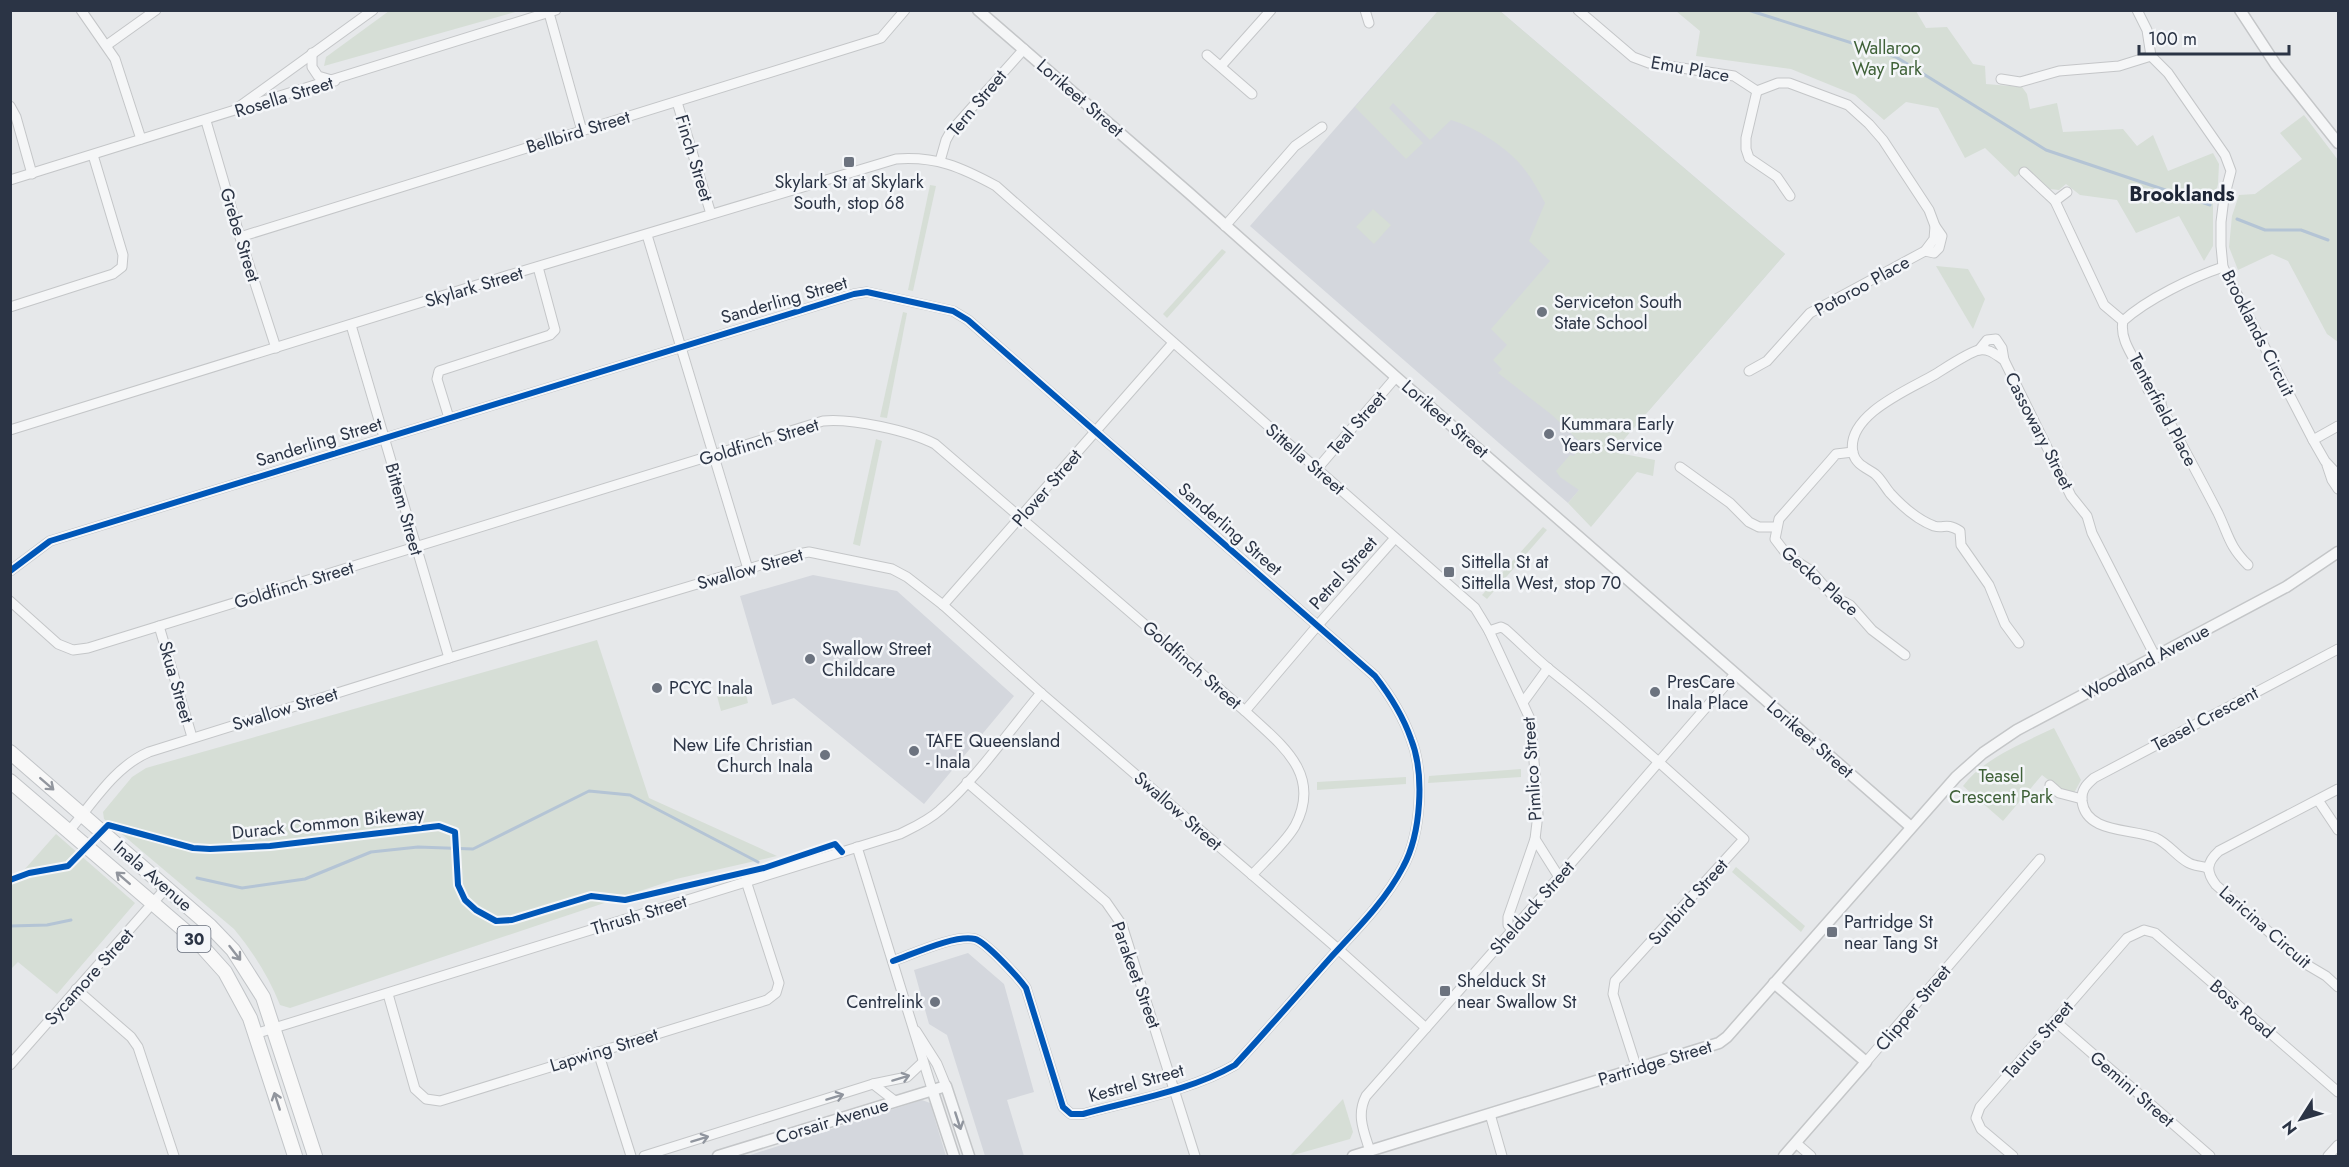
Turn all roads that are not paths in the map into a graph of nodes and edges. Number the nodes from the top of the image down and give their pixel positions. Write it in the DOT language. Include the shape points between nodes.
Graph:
graph roads {
  1 [pos="81,10"];
  2 [pos="156,10"];
  3 [pos="373,10"];
  4 [pos="905,10"];
  5 [pos="978,10"];
  6 [pos="1270,10"];
  7 [pos="1365,10"];
  8 [pos="1578,10"];
  9 [pos="2137,10"];
  10 [pos="2240,10"];
  11 [pos="552,12"];
  12 [pos="1369,23"];
  13 [pos="107,45"];
  14 [pos="1024,49"];
  15 [pos="312,53"];
  16 [pos="1207,55"];
  17 [pos="2151,56"];
  18 [pos="1221,66"];
  19 [pos="2001,79"];
  20 [pos="335,81"];
  21 [pos="1757,91"];
  22 [pos="1252,94"];
  23 [pos="677,102"];
  24 [pos="10,106"];
  25 [pos="230,113"];
  26 [pos="206,121"];
  27 [pos="1322,127"];
  28 [pos="582,131"];
  29 [pos="141,140"];
  30 [pos="2338,143"];
  31 [pos="93,155"];
  32 [pos="940,161"];
  33 [pos="2024,172"];
  34 [pos="32,174"];
  35 [pos="10,180"];
  36 [pos="2067,192"];
  37 [pos="1790,195"];
  38 [pos="2055,201"];
  39 [pos="711,214"];
  40 [pos="1225,226"];
  41 [pos="646,235"];
  42 [pos="240,237"];
  43 [pos="538,267"];
  44 [pos="2223,267"];
  45 [pos="10,307"];
  46 [pos="2123,321"];
  47 [pos="351,326"];
  48 [pos="1173,344"];
  49 [pos="680,346"];
  50 [pos="276,348"];
  51 [pos="1749,371"];
  52 [pos="1396,378"];
  53 [pos="448,418"];
  54 [pos="2338,426"];
  55 [pos="10,430"];
  56 [pos="1095,432"];
  57 [pos="383,438"];
  58 [pos="2313,440"];
  59 [pos="1853,452"];
  60 [pos="712,455"];
  61 [pos="2325,461"];
  62 [pos="1680,467"];
  63 [pos="1317,469"];
  64 [pos="2338,475"];
  65 [pos="2338,489"];
  66 [pos="1021,518"];
  67 [pos="1776,527"];
  68 [pos="1395,538"];
  69 [pos="415,548"];
  70 [pos="2338,552"];
  71 [pos="2248,565"];
  72 [pos="748,568"];
  73 [pos="10,572"];
  74 [pos="10,601"];
  75 [pos="943,605"];
  76 [pos="1318,625"];
  77 [pos="159,626"];
  78 [pos="1489,631"];
  79 [pos="2019,643"];
  80 [pos="2338,649"];
  81 [pos="1905,655"];
  82 [pos="448,658"];
  83 [pos="2156,658"];
  84 [pos="1548,669"];
  85 [pos="1735,674"];
  86 [pos="1041,693"];
  87 [pos="1524,701"];
  88 [pos="1245,711"];
  89 [pos="192,738"];
  90 [pos="10,752"];
  91 [pos="1659,761"];
  92 [pos="1956,777"];
  93 [pos="10,781"];
  94 [pos="967,782"];
  95 [pos="2050,785"];
  96 [pos="2338,789"];
  97 [pos="2082,799"];
  98 [pos="2318,800"];
  99 [pos="83,815"];
  100 [pos="1911,827"];
  101 [pos="2338,830"];
  102 [pos="69,831"];
  103 [pos="1535,839"];
  104 [pos="857,847"];
  105 [pos="2040,858"];
  106 [pos="2207,868"];
  107 [pos="1252,875"];
  108 [pos="1560,878"];
  109 [pos="746,882"];
  110 [pos="166,888"];
  111 [pos="153,904"];
  112 [pos="1513,930"];
  113 [pos="2144,930"];
  114 [pos="1338,949"];
  115 [pos="893,960"];
  116 [pos="1774,983"];
  117 [pos="2338,987"];
  118 [pos="76,990"];
  119 [pos="388,994"];
  120 [pos="2055,1021"];
  121 [pos="274,1028"];
  122 [pos="1426,1028"];
  123 [pos="915,1029"];
  124 [pos="255,1034"];
  125 [pos="598,1052"];
  126 [pos="923,1062"];
  127 [pos="1866,1062"];
  128 [pos="10,1065"];
  129 [pos="1637,1069"];
  130 [pos="873,1084"];
  131 [pos="946,1086"];
  132 [pos="932,1089"];
  133 [pos="1174,1089"];
  134 [pos="2338,1092"];
  135 [pos="895,1101"];
  136 [pos="1490,1114"];
  137 [pos="1796,1143"];
  138 [pos="2338,1145"];
  139 [pos="1370,1151"];
  140 [pos="173,1155"];
  141 [pos="162,1156"];
  142 [pos="295,1156"];
  143 [pos="315,1156"];
  144 [pos="631,1156"];
  145 [pos="644,1156"];
  146 [pos="718,1156"];
  147 [pos="954,1156"];
  148 [pos="969,1156"];
  149 [pos="1195,1156"];
  150 [pos="1353,1156"];
  151 [pos="1502,1156"];
  152 [pos="1784,1156"];
  153 [pos="1811,1156"];
  154 [pos="2013,1156"];
  155 [pos="2210,1156"];
  156 [pos="2328,1156"];
  1 -- 13 [label="street"];
  2 -- 13 [label="street"];
  3 -- 15 [label="street"];
  4 -- 23 [label="street, Bellbird Street" via="881,38"];
  5 -- 14 [label="street, Lorikeet Street"];
  6 -- 18 [label="street"];
  7 -- 12 [label="street"];
  8 -- 21 [label="street, Emu Place" via="1633,57 1734,76"];
  9 -- 17 [label="street" via="2147,30"];
  10 -- 30 [label="street" via="2276,65"];
  11 -- 20 [label="street, Rosella Street"];
  11 -- 28 [label="street"];
  13 -- 29 [label="street"];
  14 -- 32 [label="street, Tern Street" via="951,131"];
  14 -- 40 [label="street, Lorikeet Street"];
  15 -- 20 [label="street" via="312,67 318,76"];
  15 -- 25 [label="street"];
  16 -- 18 [label="street"];
  17 -- 19 [label="street" via="2119,66 2059,71 2020,82"];
  17 -- 44 [label="street, Brooklands Circuit" via="2225,155 2231,171 2221,222"];
  18 -- 22 [label="street"];
  20 -- 25 [label="street, Rosella Street"];
  21 -- 37 [label="street" via="1746,149 1749,158 1777,177"];
  21 -- 51 [label="street, Potoroo Place" via="1789,83 1848,105 1883,140 1929,210 1935,226 1934,239 1925,251 1810,313 1767,362"];
  23 -- 28 [label="street, Bellbird Street"];
  23 -- 39 [label="street, Finch Street"];
  24 -- 34 [label="street"];
  25 -- 26 [label="street, Rosella Street"];
  26 -- 29 [label="street, Rosella Street"];
  26 -- 42 [label="street, Grebe Street"];
  27 -- 40 [label="street" via="1295,146"];
  28 -- 42 [label="street, Bellbird Street"];
  29 -- 31 [label="street, Rosella Street"];
  31 -- 34 [label="street, Rosella Street"];
  31 -- 45 [label="street" via="123,255 122,267 113,274"];
  32 -- 39 [label="street, Skylark Street" via="896,159"];
  32 -- 48 [label="street, Sittella Street" via="996,186"];
  33 -- 38 [label="street"];
  34 -- 35 [label="street, Rosella Street"];
  36 -- 38 [label="street"];
  38 -- 46 [label="street" via="2104,305"];
  39 -- 41 [label="street, Skylark Street"];
  40 -- 52 [label="street, Lorikeet Street"];
  41 -- 43 [label="street, Skylark Street"];
  41 -- 49 [label="street"];
  42 -- 50 [label="street, Grebe Street"];
  43 -- 47 [label="street, Skylark Street"];
  43 -- 53 [label="street" via="555,330 550,335 439,371 437,379"];
  44 -- 46 [label="street" via="2138,309"];
  44 -- 58 [label="street, Brooklands Circuit"];
  46 -- 71 [label="street, Tenterfield Place" via="2126,342 2148,390 2160,397 2226,536"];
  47 -- 50 [label="street, Skylark Street"];
  47 -- 57 [label="street, Bittem Street"];
  48 -- 56 [label="street, Plover Street"];
  48 -- 63 [label="street, Sittella Street"];
  49 -- 53 [label="street, Sanderling Street"];
  49 -- 56 [label="street, Sanderling Street" via="854,294 878,294 953,311 968,320"];
  49 -- 60 [label="street"];
  50 -- 55 [label="street, Skylark Street"];
  52 -- 63 [label="street, Teal Street"];
  52 -- 85 [label="street, Lorikeet Street"];
  53 -- 57 [label="street, Sanderling Street"];
  54 -- 58 [label="street"];
  56 -- 66 [label="street, Plover Street"];
  56 -- 76 [label="street, Sanderling Street"];
  57 -- 69 [label="street, Bittem Street"];
  57 -- 73 [label="street, Sanderling Street" via="50,541"];
  58 -- 61 [label="street, Brooklands Circuit"];
  59 -- 67 [label="street, Gecko Place" via="1836,454"];
  59 -- 79 [label="street" via="1857,461 1877,475 1906,509 1936,526 1949,525 1960,531 1961,546 1989,585 2005,624"];
  59 -- 83 [label="street, Cassowary Street" via="1853,440 1861,425 1895,394 1979,350 1992,351 2004,360 2072,496 2087,516"];
  60 -- 66 [label="street, Goldfinch Street" via="823,421 838,420 920,436 935,444"];
  60 -- 69 [label="street, Goldfinch Street"];
  60 -- 72 [label="street"];
  61 -- 64 [label="street, Brooklands Circuit"];
  61 -- 65 [label="street, Brooklands Circuit"];
  62 -- 67 [label="street" via="1730,503 1749,522 1759,527"];
  63 -- 68 [label="street, Sittella Street"];
  66 -- 75 [label="street, Plover Street"];
  66 -- 88 [label="street, Goldfinch Street"];
  67 -- 81 [label="street, Gecko Place" via="1775,539 1788,556 1810,570 1833,596 1850,605 1872,630"];
  68 -- 76 [label="street, Petrel Street"];
  68 -- 78 [label="street, Sittella Street" via="1472,605"];
  69 -- 77 [label="street, Goldfinch Street"];
  69 -- 82 [label="street, Bittem Street"];
  70 -- 83 [label="street, Woodland Avenue" via="2286,587"];
  72 -- 75 [label="street, Swallow Street" via="809,552 892,569"];
  72 -- 82 [label="street, Swallow Street"];
  74 -- 77 [label="street, Goldfinch Street" via="58,644 73,650"];
  75 -- 86 [label="street, Swallow Street"];
  76 -- 88 [label="street, Petrel Street"];
  76 -- 114 [label="street, Sanderling Street" via="1388,692 1416,755 1420,811 1404,866"];
  77 -- 89 [label="street, Skua Street"];
  78 -- 84 [label="street" via="1501,627"];
  78 -- 87 [label="street, Pimlico Street"];
  80 -- 97 [label="street, Teasel Crescent" via="2094,778 2082,792"];
  82 -- 89 [label="street, Swallow Street"];
  83 -- 92 [label="street, Woodland Avenue" via="2017,730"];
  84 -- 87 [label="street, Pimlico Street"];
  84 -- 91 [label="street"];
  85 -- 91 [label="street, Shelduck Street"];
  85 -- 100 [label="street, Lorikeet Street"];
  86 -- 94 [label="street, Thrush Street"];
  86 -- 107 [label="street, Swallow Street"];
  87 -- 103 [label="street, Pimlico Street" via="1531,721 1538,814"];
  88 -- 107 [label="street, Goldfinch Street" via="1299,765 1305,787 1303,807 1294,827"];
  89 -- 99 [label="street, Swallow Street" via="134,759"];
  90 -- 99 [label="main road, Inala Avenue / 30, one-way"];
  91 -- 108 [label="street, Shelduck Street"];
  91 -- 129 [label="street, Sunbird Street" via="1749,837 1615,981 1613,994"];
  92 -- 100 [label="street, Partridge Street"];
  93 -- 102 [label="main road, Inala Avenue / 30"];
  94 -- 104 [label="street, Thrush Street" via="923,823"];
  94 -- 133 [label="street, Parakeet Street" via="1106,902 1122,925"];
  95 -- 97 [label="street" via="2059,793"];
  96 -- 98 [label="street, Laricina Circuit"];
  97 -- 106 [label="street" via="2084,809 2100,825 2156,838 2190,864"];
  98 -- 101 [label="street"];
  98 -- 106 [label="street, Laricina Circuit" via="2219,850"];
  99 -- 102 [label="street, Swallow Street"];
  99 -- 110 [label="main road, Inala Avenue / 30"];
  100 -- 116 [label="street, Partridge Street"];
  111 -- 102 [label="main road, Inala Avenue / 30, one-way"];
  103 -- 108 [label="street, Pimlico Street"];
  103 -- 112 [label="street, Pimlico Street" via="1509,917 1508,925"];
  104 -- 109 [label="street, Thrush Street"];
  104 -- 115 [label="street"];
  105 -- 127 [label="street, Clipper Street"];
  106 -- 117 [label="street, Laricina Circuit" via="2216,885 2304,963"];
  107 -- 114 [label="street, Swallow Street"];
  108 -- 112 [label="street, Shelduck Street"];
  109 -- 119 [label="street, Thrush Street"];
  109 -- 125 [label="street, Lapwing Street" via="778,983 776,993 767,1000"];
  110 -- 111 [label="street, Sycamore Street"];
  110 -- 121 [label="main road, Inala Avenue / 30, one-way" via="233,950 262,997"];
  111 -- 118 [label="street, Sycamore Street"];
  111 -- 124 [label="main road, Inala Avenue / 30" via="225,972"];
  112 -- 122 [label="street, Shelduck Street"];
  113 -- 120 [label="street, Taurus Street" via="2127,938"];
  113 -- 134 [label="street, Boss Road" via="2155,933"];
  114 -- 122 [label="street, Swallow Street"];
  114 -- 133 [label="street, Kestrel Street" via="1235,1065"];
  115 -- 123 [label="street"];
  115 -- 133 [label="street, Kestrel Street" via="961,939 977,939 1026,988 1063,1107 1071,1114"];
  116 -- 127 [label="street"];
  116 -- 129 [label="street, Partridge Street" via="1719,1043"];
  118 -- 128 [label="street, Sycamore Street"];
  118 -- 140 [label="street" via="138,1047"];
  119 -- 121 [label="street, Thrush Street"];
  119 -- 125 [label="street, Lapwing Street" via="416,1089 426,1099 440,1101"];
  120 -- 154 [label="street, Taurus Street" via="1980,1107 1976,1118 1981,1129"];
  120 -- 155 [label="street, Gemini Street"];
  121 -- 124 [label="street, Thrush Street"];
  121 -- 143 [label="main road, Inala Avenue / 30"];
  122 -- 139 [label="street, Shelduck Street" via="1361,1106 1362,1128"];
  123 -- 126 [label="street"];
  123 -- 131 [label="street"];
  142 -- 124 [label="main road, Inala Avenue / 30, one-way"];
  125 -- 144 [label="street"];
  130 -- 126 [label="street, one-way" via="907,1077"];
  126 -- 132 [label="street"];
  127 -- 137 [label="street, Clipper Street"];
  129 -- 136 [label="street, Partridge Street"];
  130 -- 135 [label="street"];
  145 -- 130 [label="street, one-way"];
  131 -- 132 [label="street, Corsair Avenue"];
  131 -- 148 [label="street, one-way"];
  132 -- 135 [label="street, Corsair Avenue"];
  132 -- 147 [label="street"];
  133 -- 149 [label="street, Parakeet Street"];
  135 -- 146 [label="street, Corsair Avenue"];
  136 -- 139 [label="street, Partridge Street"];
  136 -- 151 [label="street"];
  137 -- 152 [label="street, Clipper Street"];
  137 -- 153 [label="street"];
  138 -- 156 [label="street"];
  139 -- 150 [label="street, Partridge Street"];
  140 -- 141 [label="street"];
}
